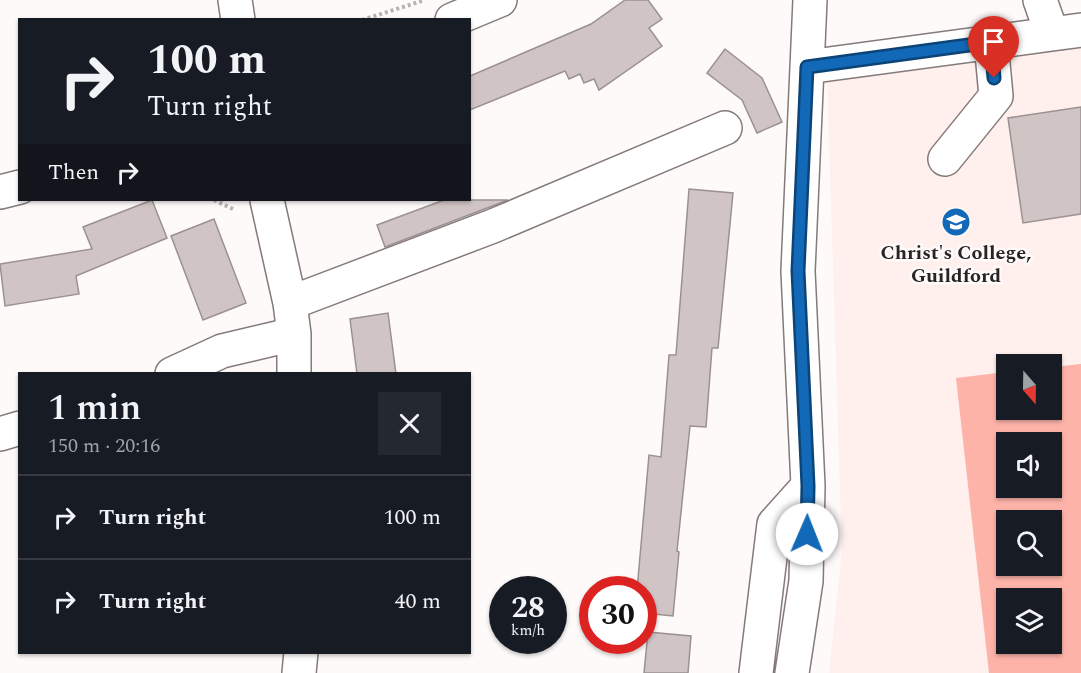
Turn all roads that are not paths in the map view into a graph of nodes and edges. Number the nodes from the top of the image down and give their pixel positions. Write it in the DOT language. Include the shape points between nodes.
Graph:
graph roads {
  1 [pos="235,0"];
  2 [pos="500,0"];
  3 [pos="810,0"];
  4 [pos="1040,0"];
  5 [pos="238,18"];
  6 [pos="457,18"];
  7 [pos="1067,32"];
  8 [pos="991,42"];
  9 [pos="807,67"];
  10 [pos="725,128"];
  11 [pos="945,159"];
  12 [pos="18,188"];
  13 [pos="0,192"];
  14 [pos="267,201"];
  15 [pos="292,318"];
  16 [pos="176,372"];
  17 [pos="294,372"];
  18 [pos="18,429"];
  19 [pos="0,434"];
  20 [pos="808,486"];
  21 [pos="301,654"];
  22 [pos="299,673"];
  23 [pos="756,673"];
  24 [pos="792,673"];
  1 -- 5 [label="street"];
  2 -- 6 [label="street"];
  3 -- 9 [label="street"];
  4 -- 7 [label="street"];
  7 -- 8 [label="street"];
  8 -- 9 [label="street"];
  8 -- 11 [label="street" via="996,96"];
  9 -- 20 [label="street" via="798,271"];
  10 -- 15 [label="street" via="493,226"];
  12 -- 13 [label="street"];
  14 -- 15 [label="street"];
  15 -- 16 [label="street"];
  15 -- 17 [label="street"];
  18 -- 19 [label="street"];
  20 -- 23 [label="street" via="774,524"];
  20 -- 24 [label="street" via="806,581"];
  21 -- 22 [label="street"];
}
